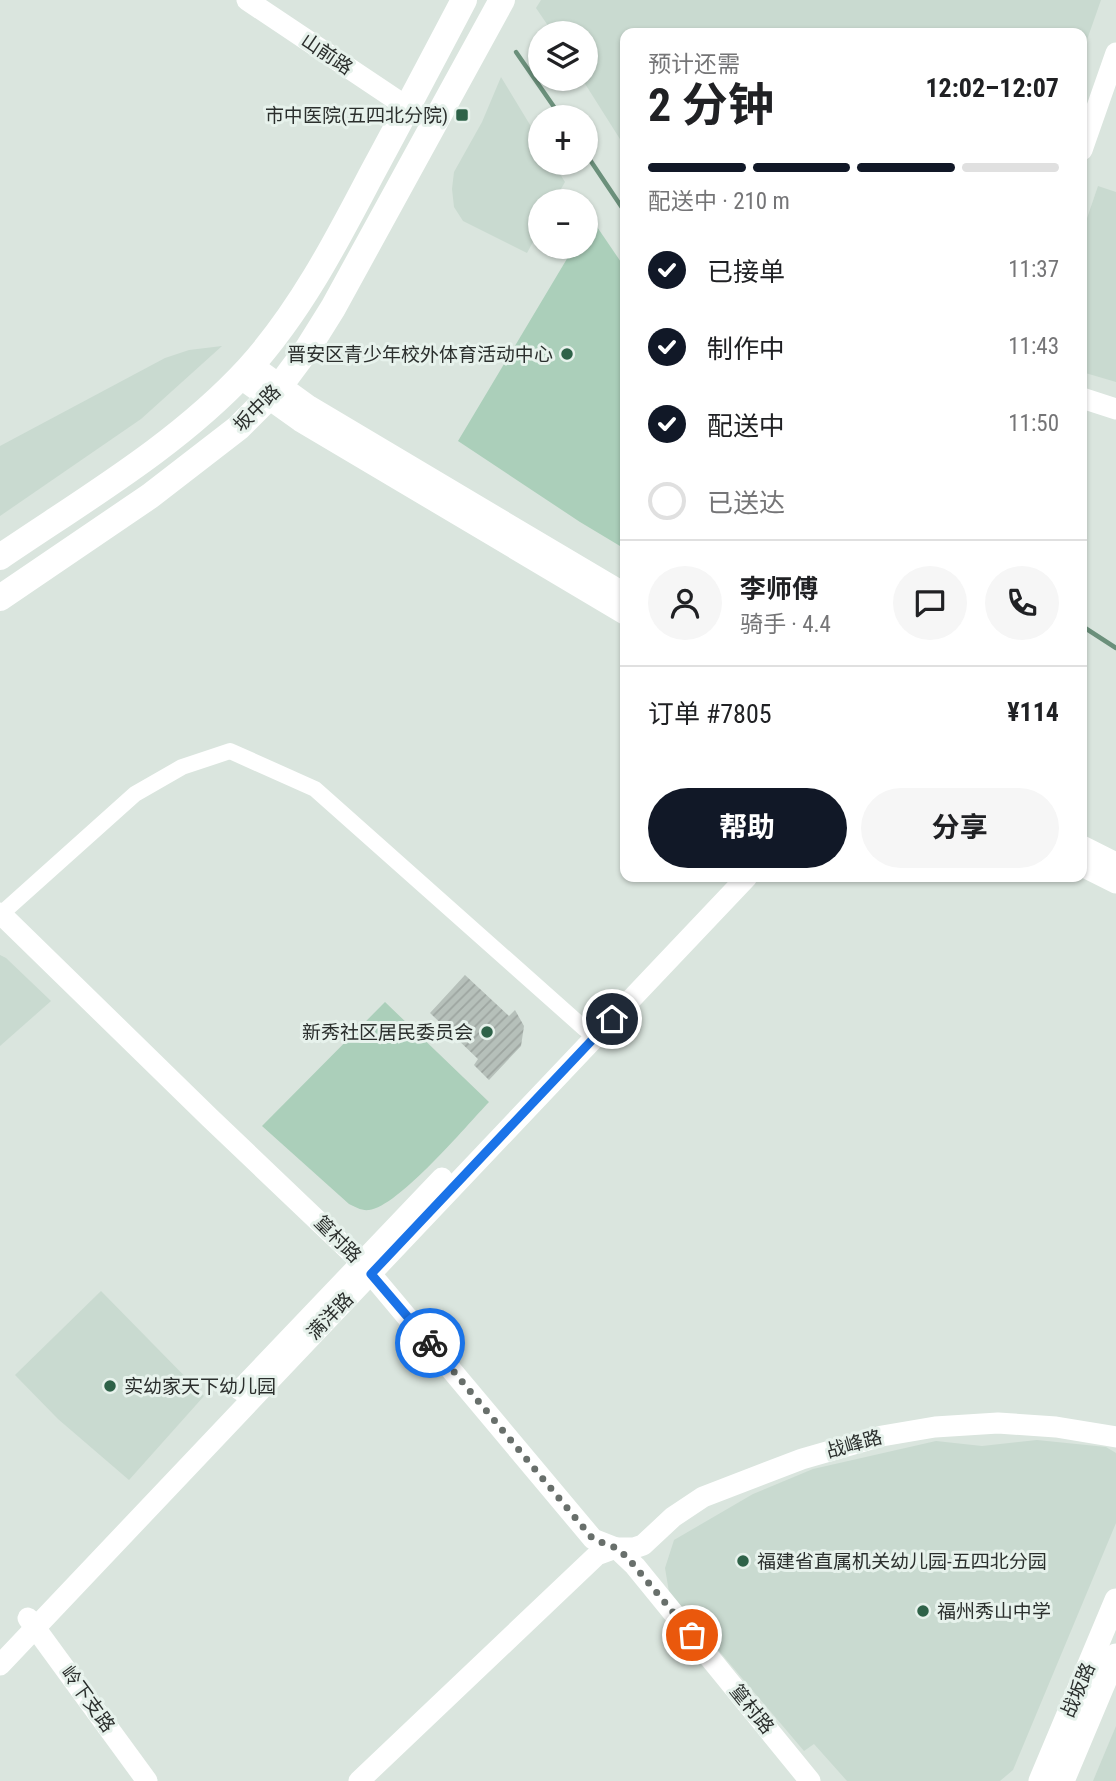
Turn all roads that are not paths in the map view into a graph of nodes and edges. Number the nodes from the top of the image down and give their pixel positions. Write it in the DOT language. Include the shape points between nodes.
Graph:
graph roads {
  1 [pos="247,0"];
  2 [pos="464,0"];
  3 [pos="502,0"];
  4 [pos="1116,53"];
  5 [pos="407,107"];
  6 [pos="1087,136"];
  7 [pos="246,371"];
  8 [pos="274,393"];
  9 [pos="1087,400"];
  10 [pos="1116,410"];
  11 [pos="0,557"];
  12 [pos="620,592"];
  13 [pos="0,598"];
  14 [pos="620,610"];
  15 [pos="1087,850"];
  16 [pos="1116,864"];
  17 [pos="1087,867"];
  18 [pos="723,882"];
  19 [pos="742,882"];
  20 [pos="1116,882"];
  21 [pos="0,914"];
  22 [pos="585,1029"];
  23 [pos="366,1267"];
  24 [pos="1116,1437"];
  25 [pos="616,1548"];
  26 [pos="1116,1600"];
  27 [pos="32,1623"];
  28 [pos="0,1648"];
  29 [pos="1116,1654"];
  30 [pos="0,1665"];
  31 [pos="147,1781"];
  32 [pos="359,1781"];
  33 [pos="810,1781"];
  34 [pos="1040,1781"];
  35 [pos="1063,1781"];
  1 -- 5 [label="street, 山前路"];
  2 -- 5 [label="main road, 坂中路"];
  3 -- 8 [label="main road, 坂中路" via="333,308"];
  4 -- 6 [label="street"];
  5 -- 7 [label="main road, 坂中路" via="315,277"];
  7 -- 8 [label="main road"];
  7 -- 11 [label="main road, 坂中路" via="156,450"];
  8 -- 12 [label="main road" via="309,407"];
  8 -- 13 [label="main road, 坂中路" via="193,466"];
  8 -- 14 [label="main road" via="311,427"];
  9 -- 10 [label="street"];
  15 -- 16 [label="main road"];
  17 -- 20 [label="main road"];
  18 -- 22 [label="street, 满洋路"];
  19 -- 23 [label="street, 满洋路"];
  21 -- 22 [label="street" via="135,794 182,767 230,751 316,789"];
  21 -- 23 [label="street, 篁村路"];
  22 -- 23 [label="street, 满洋路"];
  23 -- 25 [label="street, 篁村路" via="593,1539"];
  23 -- 27 [label="street, 满洋路"];
  24 -- 25 [label="street, 战峰路" via="998,1423 882,1436 802,1459 703,1497 643,1545"];
  25 -- 32 [label="street, 战峰路" via="597,1555"];
  25 -- 33 [label="street, 篁村路" via="659,1593"];
  26 -- 34 [label="main road, 战坂路"];
  27 -- 28 [label="street, 满洋路"];
  27 -- 30 [label="street, 满洋路"];
  27 -- 31 [label="street, 岭下支路"];
  29 -- 35 [label="main road, 战坂路"];
}
